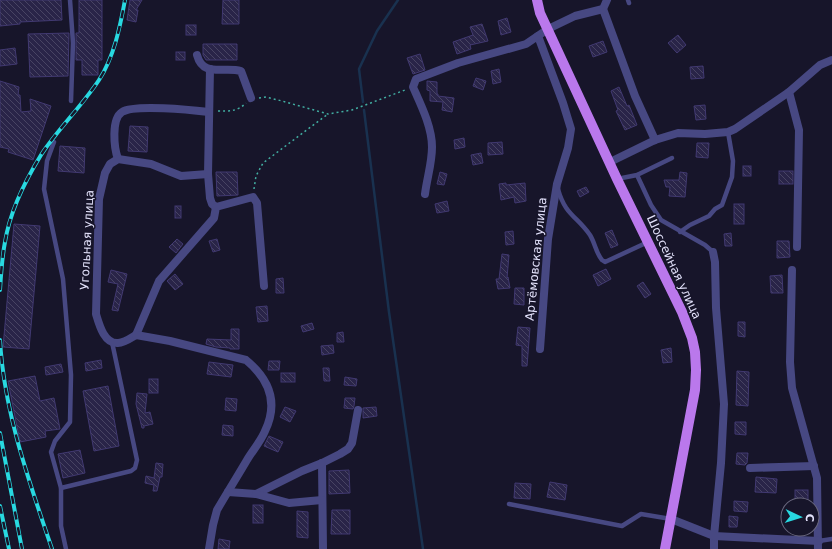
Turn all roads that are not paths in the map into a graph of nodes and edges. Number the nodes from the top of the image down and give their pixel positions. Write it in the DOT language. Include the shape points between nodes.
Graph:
graph roads {
  1 [pos="70,0"];
  2 [pos="537,0"];
  3 [pos="606,0"];
  4 [pos="603,9"];
  5 [pos="548,29"];
  6 [pos="538,36"];
  7 [pos="197,55"];
  8 [pos="832,60"];
  9 [pos="210,69"];
  10 [pos="789,92"];
  11 [pos="251,98"];
  12 [pos="71,101"];
  13 [pos="209,112"];
  14 [pos="728,132"];
  15 [pos="655,140"];
  16 [pos="54,142"];
  17 [pos="672,158"];
  18 [pos="118,159"];
  19 [pos="610,162"];
  20 [pos="208,174"];
  21 [pos="636,175"];
  22 [pos="617,179"];
  23 [pos="556,184"];
  24 [pos="425,194"];
  25 [pos="216,207"];
  26 [pos="680,232"];
  27 [pos="648,242"];
  28 [pos="797,247"];
  29 [pos="713,252"];
  30 [pos="792,270"];
  31 [pos="264,286"];
  32 [pos="136,335"];
  33 [pos="112,342"];
  34 [pos="540,349"];
  35 [pos="358,410"];
  36 [pos="322,463"];
  37 [pos="814,466"];
  38 [pos="750,468"];
  39 [pos="60,488"];
  40 [pos="228,492"];
  41 [pos="256,494"];
  42 [pos="322,500"];
  43 [pos="509,504"];
  44 [pos="671,519"];
  45 [pos="714,536"];
  46 [pos="832,539"];
  47 [pos="819,545"];
  48 [pos="66,549"];
  49 [pos="208,549"];
  50 [pos="324,549"];
  51 [pos="665,549"];
  52 [pos="714,549"];
  1 -- 12 [label="lane" via="73,43"];
  2 -- 5 [label="main road, Шоссейная улица"];
  3 -- 4 [label="street"];
  4 -- 5 [label="street" via="575,16"];
  4 -- 15 [label="street" via="635,96"];
  5 -- 6 [label="street"];
  5 -- 19 [label="main road, Шоссейная улица"];
  6 -- 23 [label="street, Артёмовская улица" via="564,103 571,130"];
  6 -- 24 [label="street" via="526,44 458,63 416,79 413,87 422,108 432,146"];
  7 -- 9 [label="street" via="198,62"];
  8 -- 10 [label="street" via="820,65"];
  9 -- 11 [label="street" via="241,70"];
  9 -- 13 [label="street"];
  10 -- 14 [label="street"];
  10 -- 28 [label="street" via="798,130"];
  13 -- 18 [label="street" via="147,108 124,110 116,124 115,148"];
  13 -- 20 [label="street"];
  14 -- 15 [label="street" via="678,133"];
  14 -- 26 [label="lane" via="732,176 722,205"];
  15 -- 19 [label="street"];
  16 -- 39 [label="lane" via="47,161 44,189 63,279 71,375 70,422 55,441 51,452"];
  17 -- 21 [label="lane"];
  18 -- 20 [label="street" via="151,164 181,176"];
  18 -- 33 [label="street, Угольная улица" via="110,164 105,173 99,199 96,314 100,326"];
  19 -- 22 [label="main road, Шоссейная улица"];
  20 -- 25 [label="street" via="210,198"];
  21 -- 22 [label="lane"];
  21 -- 26 [label="lane" via="660,220"];
  22 -- 27 [label="main road, Шоссейная улица"];
  23 -- 27 [label="lane" via="567,211 590,234 605,262"];
  23 -- 34 [label="street, Артёмовская улица" via="548,239"];
  25 -- 31 [label="street" via="253,197 257,204"];
  25 -- 32 [label="street" via="214,218 159,281"];
  26 -- 29 [label="lane"];
  27 -- 44 [label="main road, Шоссейная улица" via="682,312 695,352 695,390"];
  29 -- 45 [label="street, Шоссейная улица" via="724,404"];
  30 -- 37 [label="street" via="792,388"];
  32 -- 33 [label="street" via="118,343"];
  32 -- 40 [label="street" via="246,360 256,368 269,388 272,410 266,430"];
  33 -- 39 [label="lane" via="137,460 136,468"];
  35 -- 36 [label="street" via="355,436 348,450"];
  36 -- 41 [label="street"];
  36 -- 42 [label="street"];
  37 -- 38 [label="street"];
  37 -- 47 [label="street"];
  39 -- 48 [label="lane" via="61,526"];
  40 -- 41 [label="street"];
  40 -- 49 [label="street" via="217,510"];
  41 -- 42 [label="street" via="289,503"];
  42 -- 50 [label="street"];
  43 -- 44 [label="lane" via="622,526 641,514"];
  44 -- 45 [label="street"];
  44 -- 51 [label="main road, Шоссейная улица"];
  45 -- 47 [label="street"];
  45 -- 52 [label="street, Шоссейная улица"];
  46 -- 47 [label="lane"];
}
